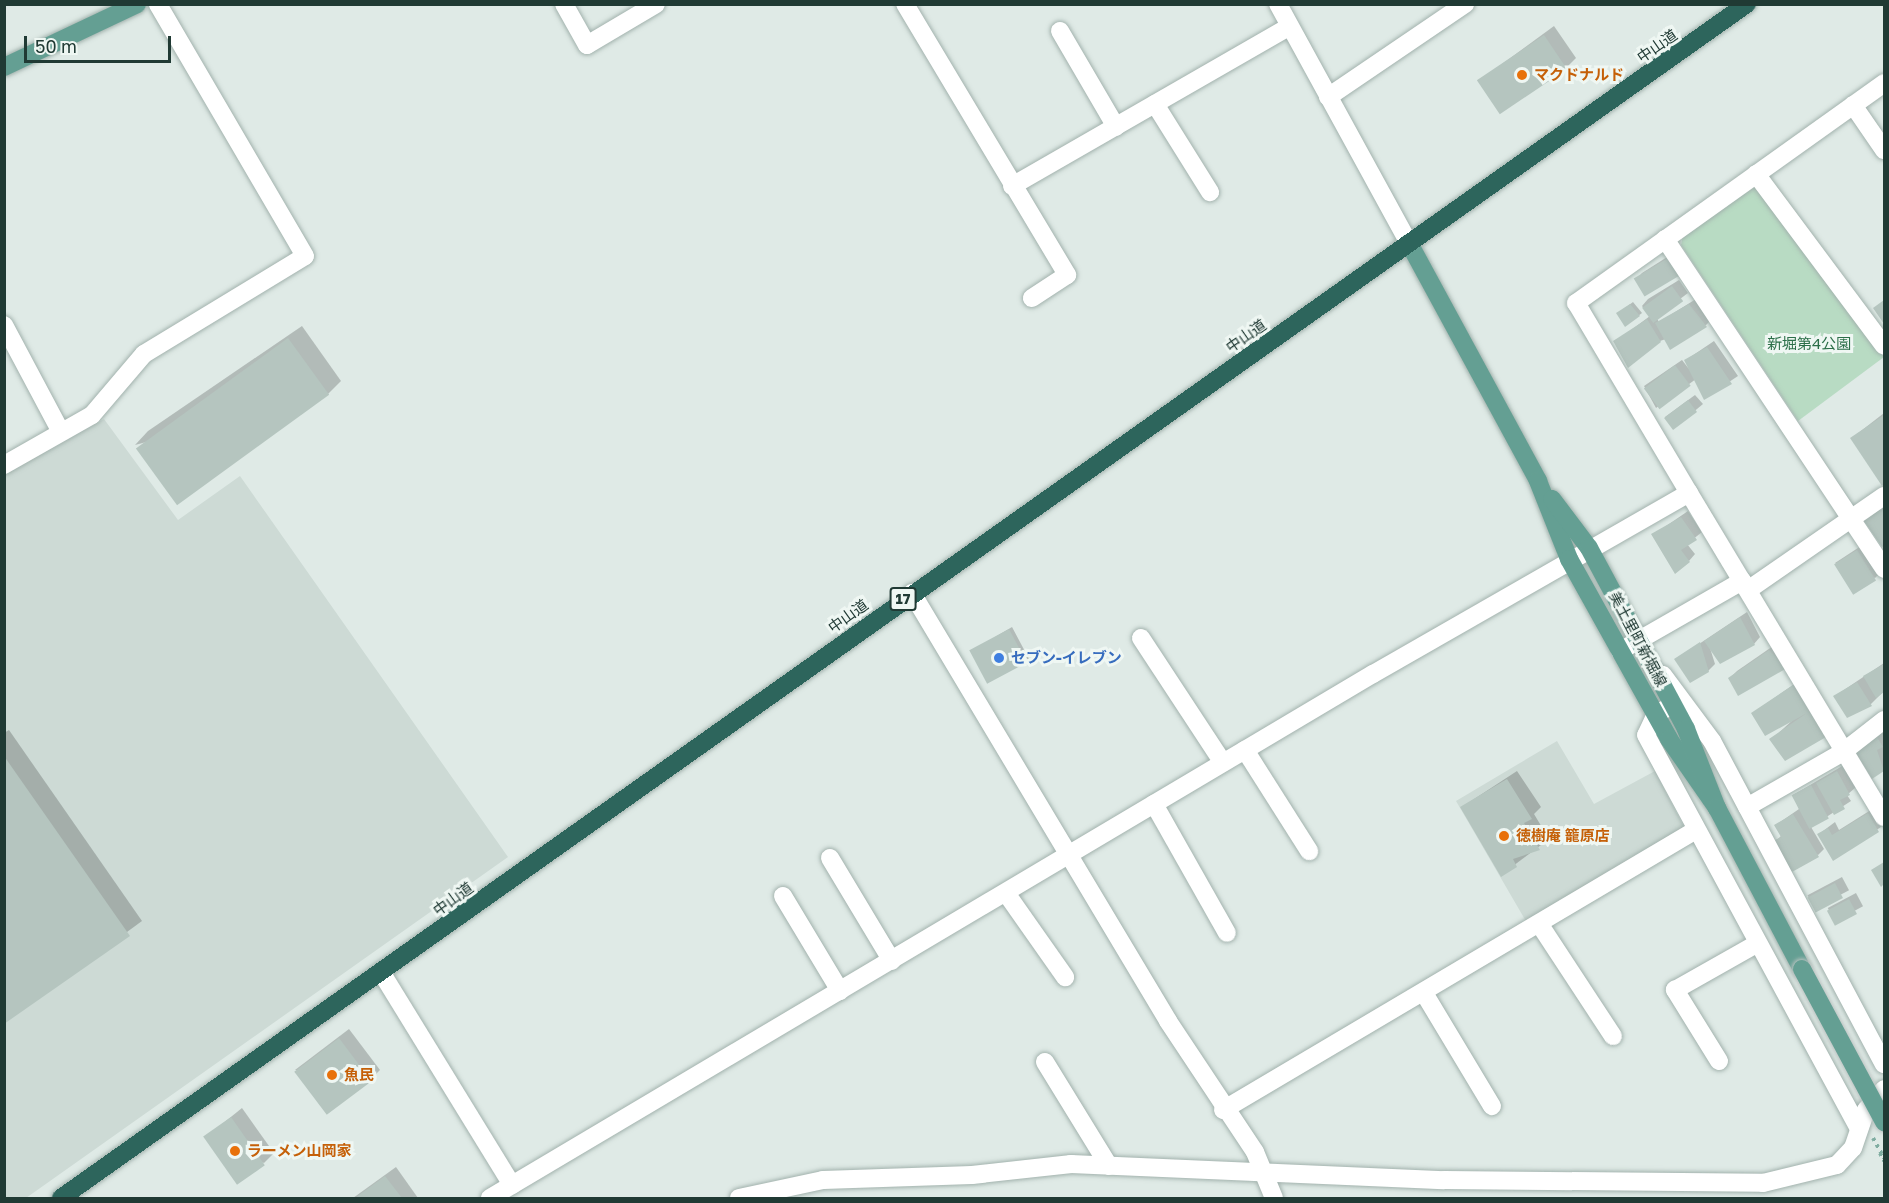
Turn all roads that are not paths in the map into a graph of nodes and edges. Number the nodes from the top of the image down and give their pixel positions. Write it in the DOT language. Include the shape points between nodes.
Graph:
graph roads {
  1 [pos="137,4"];
  2 [pos="158,4"];
  3 [pos="564,4"];
  4 [pos="656,4"];
  5 [pos="905,4"];
  6 [pos="1278,4"];
  7 [pos="1465,4"];
  8 [pos="1747,4"];
  9 [pos="1437,12"];
  10 [pos="1289,27"];
  11 [pos="1060,31"];
  12 [pos="4,67"];
  13 [pos="1884,83"];
  14 [pos="1328,97"];
  15 [pos="1155,104"];
  16 [pos="1853,105"];
  17 [pos="1116,127"];
  18 [pos="1884,150"];
  19 [pos="1756,174"];
  20 [pos="1012,186"];
  21 [pos="1210,192"];
  22 [pos="1665,239"];
  23 [pos="1409,243"];
  24 [pos="1032,298"];
  25 [pos="4,325"];
  26 [pos="1884,346"];
  27 [pos="61,432"];
  28 [pos="4,465"];
  29 [pos="1538,481"];
  30 [pos="1689,493"];
  31 [pos="1884,496"];
  32 [pos="1852,520"];
  33 [pos="1589,548"];
  34 [pos="1569,559"];
  35 [pos="1884,568"];
  36 [pos="1745,585"];
  37 [pos="912,593"];
  38 [pos="1141,638"];
  39 [pos="1639,641"];
  40 [pos="1620,651"];
  41 [pos="1673,705"];
  42 [pos="1656,714"];
  43 [pos="1884,720"];
  44 [pos="1245,750"];
  45 [pos="1843,752"];
  46 [pos="1223,764"];
  47 [pos="1154,804"];
  48 [pos="1747,807"];
  49 [pos="1717,808"];
  50 [pos="1884,817"];
  51 [pos="1696,830"];
  52 [pos="1309,851"];
  53 [pos="1070,854"];
  54 [pos="830,858"];
  55 [pos="1006,893"];
  56 [pos="783,896"];
  57 [pos="1540,925"];
  58 [pos="1227,933"];
  59 [pos="1758,943"];
  60 [pos="892,961"];
  61 [pos="381,972"];
  62 [pos="1065,977"];
  63 [pos="840,992"];
  64 [pos="1424,993"];
  65 [pos="1613,1036"];
  66 [pos="1719,1060"];
  67 [pos="1045,1062"];
  68 [pos="1884,1064"];
  69 [pos="1878,1095"];
  70 [pos="1492,1106"];
  71 [pos="1223,1110"];
  72 [pos="1884,1124"];
  73 [pos="1858,1127"];
  74 [pos="1109,1166"];
  75 [pos="1261,1171"];
  76 [pos="1680,1184"];
  77 [pos="503,1193"];
  78 [pos="762,1196"];
  79 [pos="61,1198"];
  80 [pos="740,1198"];
  81 [pos="1274,1198"];
  82 [pos="1668,1198"];
  1 -- 12 [label="main road"];
  2 -- 27 [label="street" via="305,256 144,354 92,415"];
  3 -- 4 [label="street" via="587,45"];
  5 -- 20 [label="street"];
  6 -- 10 [label="street"];
  7 -- 9 [label="street"];
  8 -- 23 [label="highway, 中山道 / 17"];
  9 -- 14 [label="street"];
  10 -- 14 [label="street"];
  10 -- 15 [label="street"];
  11 -- 17 [label="street"];
  13 -- 16 [label="street"];
  14 -- 23 [label="street"];
  15 -- 17 [label="street"];
  15 -- 21 [label="street"];
  16 -- 18 [label="street"];
  16 -- 19 [label="street"];
  17 -- 20 [label="street"];
  19 -- 22 [label="street"];
  19 -- 26 [label="street"];
  20 -- 24 [label="street" via="1067,275"];
  22 -- 30 [label="street" via="1576,303"];
  22 -- 32 [label="street"];
  23 -- 29 [label="main road, 美土里町新堀線"];
  23 -- 37 [label="highway, 中山道 / 17"];
  25 -- 27 [label="street"];
  27 -- 28 [label="street"];
  29 -- 33 [label="main road, 美土里町新堀線"];
  29 -- 34 [label="main road, 美土里町新堀線"];
  30 -- 33 [label="street"];
  30 -- 36 [label="street"];
  31 -- 32 [label="street"];
  32 -- 35 [label="street"];
  32 -- 36 [label="street"];
  33 -- 34 [label="street"];
  33 -- 39 [label="main road, 美土里町新堀線"];
  34 -- 40 [label="main road, 美土里町新堀線"];
  34 -- 44 [label="street"];
  36 -- 39 [label="street"];
  36 -- 45 [label="street"];
  37 -- 53 [label="street"];
  37 -- 61 [label="highway, 中山道 / 17"];
  38 -- 46 [label="street"];
  39 -- 40 [label="street"];
  39 -- 41 [label="main road, 美土里町新堀線"];
  39 -- 48 [label="street" via="1712,741"];
  40 -- 42 [label="main road, 美土里町新堀線"];
  41 -- 42 [label="street"];
  41 -- 49 [label="main road, 美土里町新堀線"];
  42 -- 49 [label="main road, 美土里町新堀線"];
  42 -- 51 [label="street" via="1646,735"];
  43 -- 45 [label="street"];
  44 -- 46 [label="street"];
  44 -- 52 [label="street"];
  45 -- 48 [label="street"];
  45 -- 50 [label="street"];
  46 -- 47 [label="street"];
  47 -- 53 [label="street"];
  47 -- 58 [label="street"];
  48 -- 68 [label="street"];
  49 -- 72 [label="main road, 美土里町新堀線, bridge"];
  51 -- 57 [label="street"];
  51 -- 59 [label="street"];
  53 -- 55 [label="street"];
  53 -- 71 [label="street"];
  54 -- 60 [label="street"];
  55 -- 60 [label="street"];
  55 -- 62 [label="street"];
  56 -- 63 [label="street"];
  57 -- 64 [label="street"];
  57 -- 65 [label="street"];
  59 -- 66 [label="street" via="1675,990"];
  59 -- 73 [label="street"];
  60 -- 63 [label="street"];
  61 -- 77 [label="street"];
  61 -- 79 [label="highway, 中山道 / 17"];
  63 -- 77 [label="street"];
  64 -- 70 [label="street"];
  64 -- 71 [label="street"];
  67 -- 74 [label="street"];
  69 -- 72 [label="street"];
  69 -- 73 [label="street"];
  71 -- 75 [label="street" via="1255,1152"];
  73 -- 76 [label="street" via="1846,1158 1820,1171 1763,1183"];
  74 -- 75 [label="street"];
  74 -- 78 [label="street" via="1048,1165 972,1175 822,1180"];
  75 -- 76 [label="street" via="1444,1180"];
  75 -- 81 [label="street"];
  76 -- 82 [label="street"];
  78 -- 80 [label="street"];
}
